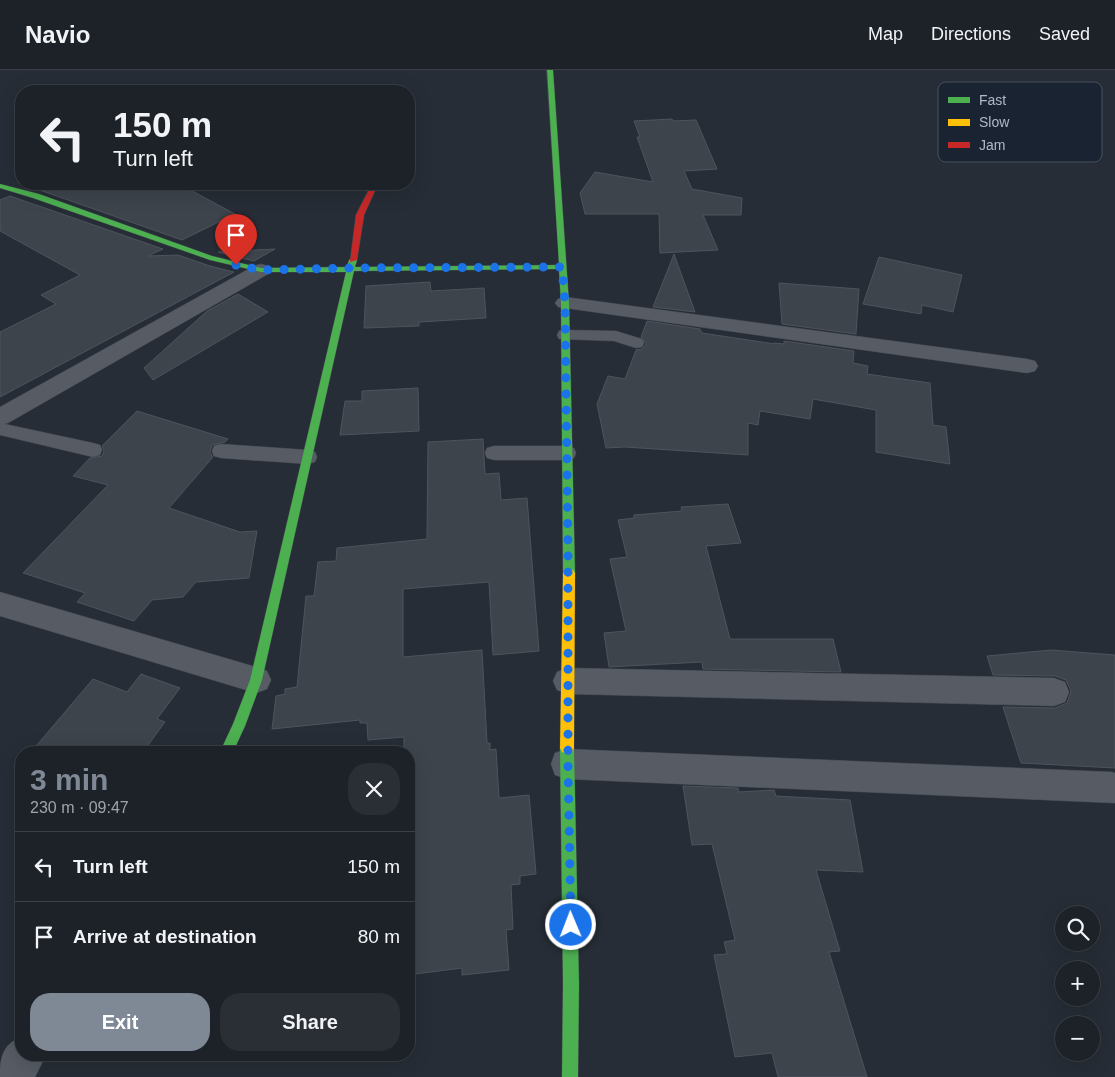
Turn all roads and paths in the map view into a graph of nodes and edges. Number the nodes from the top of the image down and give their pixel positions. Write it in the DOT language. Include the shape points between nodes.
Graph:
graph roads {
  1 [pos="550,70"];
  2 [pos="0,186"];
  3 [pos="371,190"];
  4 [pos="562,267"];
  5 [pos="352,268"];
  6 [pos="261,270"];
  7 [pos="565,303"];
  8 [pos="565,335"];
  9 [pos="636,343"];
  10 [pos="1027,366"];
  11 [pos="0,417"];
  12 [pos="0,429"];
  13 [pos="93,450"];
  14 [pos="221,451"];
  15 [pos="494,453"];
  16 [pos="567,453"];
  17 [pos="308,457"];
  18 [pos="0,604"];
  19 [pos="256,680"];
  20 [pos="568,681"];
  21 [pos="1054,692"];
  22 [pos="229,746"];
  23 [pos="568,764"];
  24 [pos="1112,788"];
  25 [pos="22,1061"];
  26 [pos="11,1077"];
  27 [pos="570,1077"];
  1 -- 4 [label="street"];
  2 -- 6 [label="street" via="210,258"];
  3 -- 5 [label="street" via="360,215"];
  4 -- 5 [label="street"];
  4 -- 7 [label="street"];
  5 -- 6 [label="street"];
  5 -- 17 [label="street"];
  6 -- 11 [label="street"];
  7 -- 8 [label="street"];
  7 -- 10 [label="street"];
  8 -- 9 [label="lane" via="616,336"];
  8 -- 16 [label="street"];
  12 -- 13 [label="lane"];
  14 -- 17 [label="lane"];
  15 -- 16 [label="lane"];
  16 -- 20 [label="street"];
  17 -- 19 [label="street"];
  18 -- 19 [label="street"];
  19 -- 22 [label="street"];
  20 -- 21 [label="street"];
  20 -- 23 [label="street"];
  23 -- 24 [label="street"];
  23 -- 27 [label="street"];
  25 -- 26 [label="street"];
}
